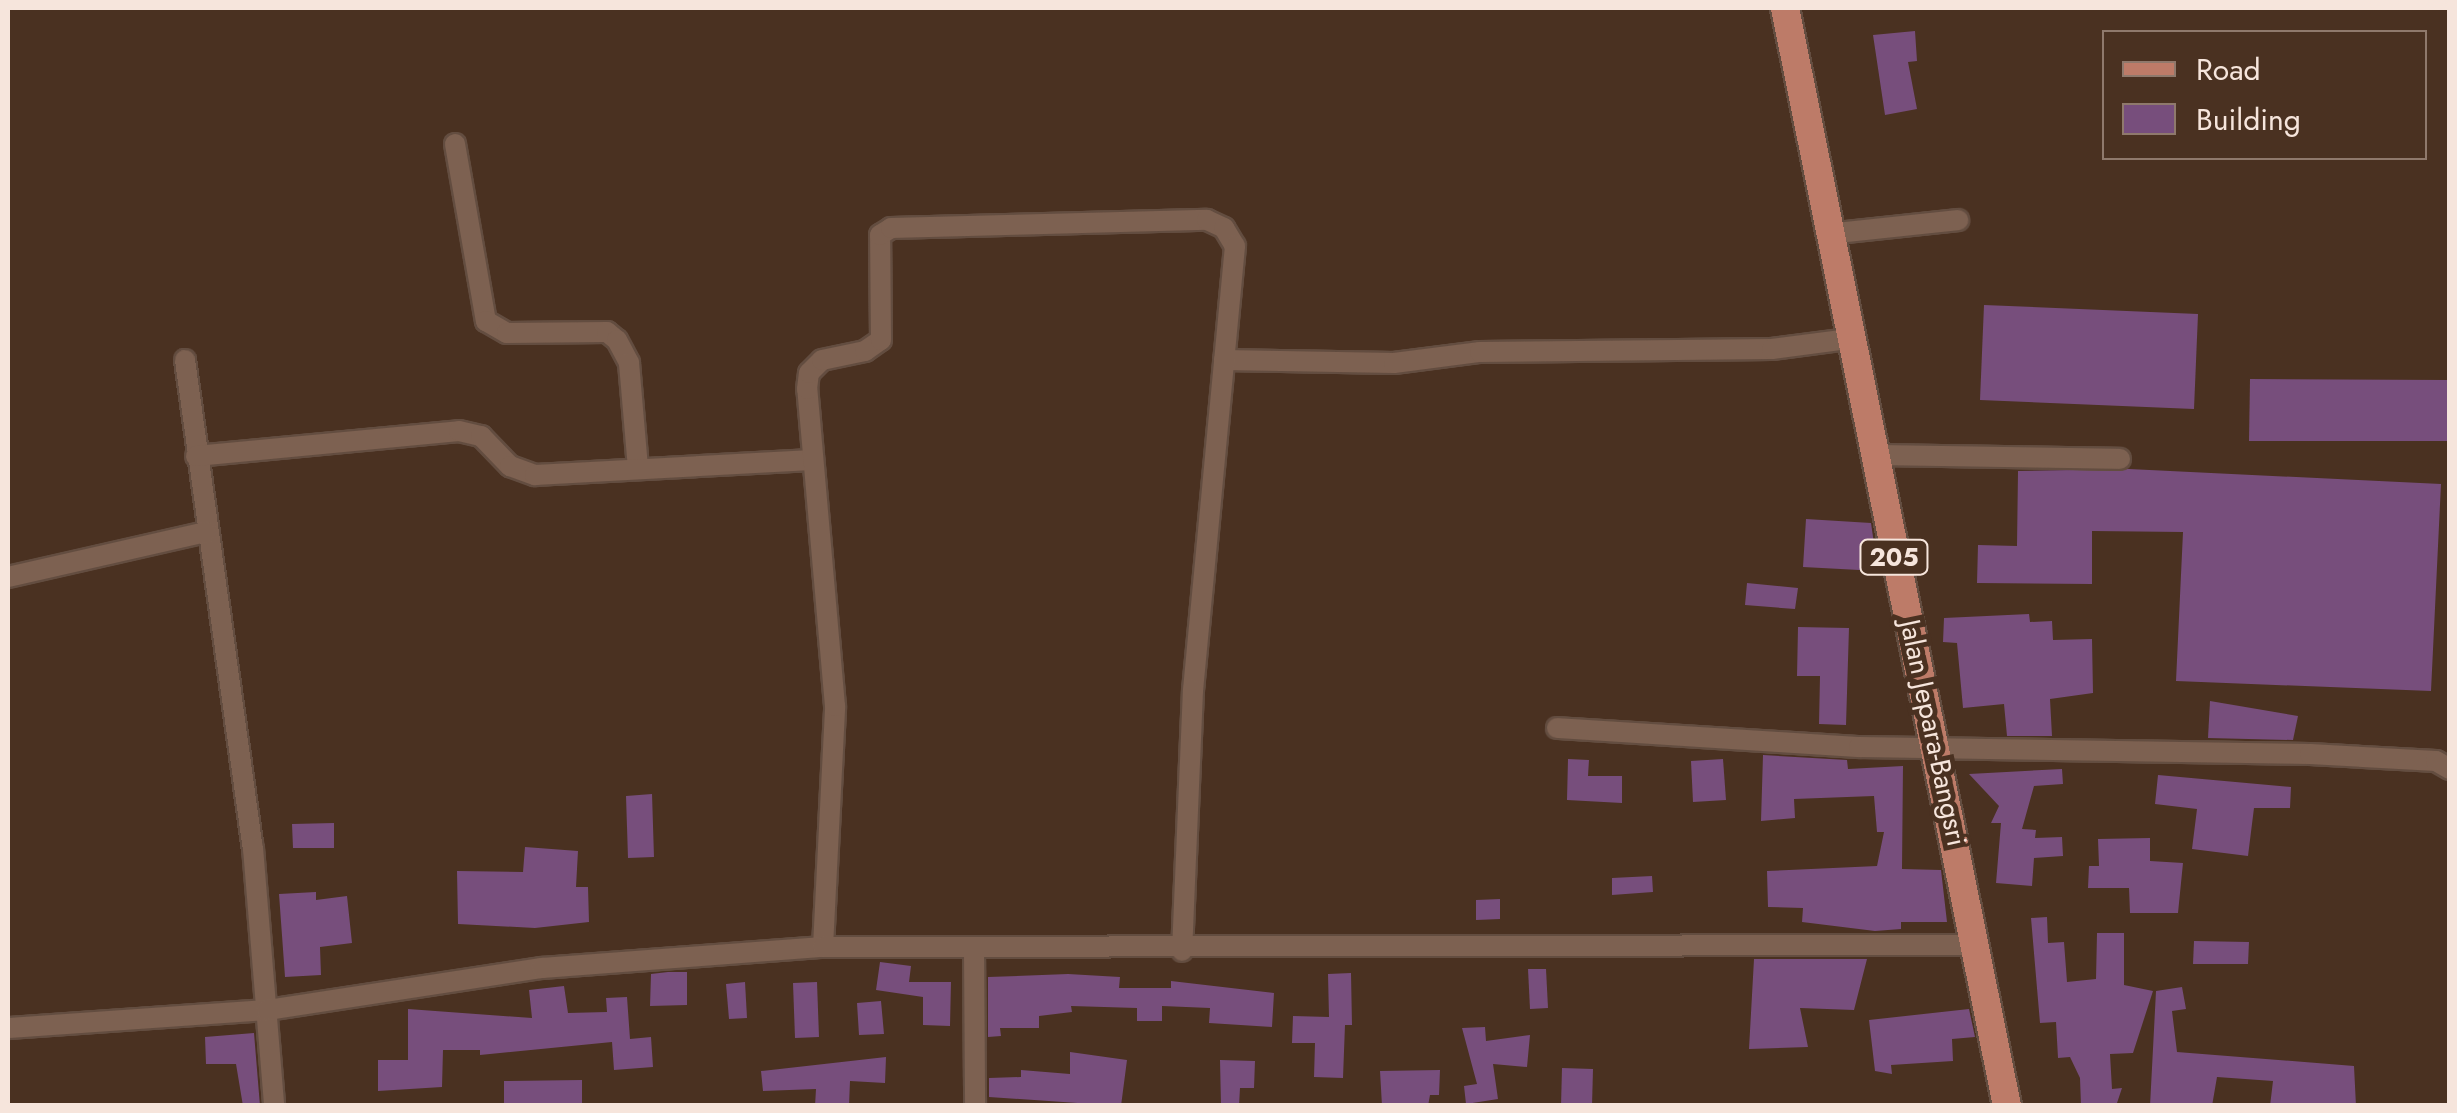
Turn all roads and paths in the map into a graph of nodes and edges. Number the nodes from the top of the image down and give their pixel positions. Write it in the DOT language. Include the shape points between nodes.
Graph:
graph roads {
  1 [pos="1785,8"];
  2 [pos="455,144"];
  3 [pos="1958,220"];
  4 [pos="1828,234"];
  5 [pos="1850,340"];
  6 [pos="184,360"];
  7 [pos="1224,360"];
  8 [pos="1873,455"];
  9 [pos="196,456"];
  10 [pos="2120,459"];
  11 [pos="812,460"];
  12 [pos="638,468"];
  13 [pos="206,532"];
  14 [pos="8,576"];
  15 [pos="1557,728"];
  16 [pos="1939,747"];
  17 [pos="2450,769"];
  18 [pos="1976,945"];
  19 [pos="822,947"];
  20 [pos="974,947"];
  21 [pos="1182,951"];
  22 [pos="267,1010"];
  23 [pos="8,1028"];
  24 [pos="274,1106"];
  25 [pos="975,1106"];
  26 [pos="2007,1106"];
  1 -- 4 [label="main road, Jalan Jepara-Bangsri / 205"];
  2 -- 12 [label="street" via="486,321 507,332 608,332 629,363"];
  3 -- 4 [label="street"];
  4 -- 5 [label="main road, Jalan Jepara-Bangsri / 205"];
  5 -- 7 [label="street" via="1772,350 1480,352 1394,363"];
  5 -- 8 [label="main road, Jalan Jepara-Bangsri / 205"];
  6 -- 9 [label="street"];
  7 -- 11 [label="street" via="1234,246 1224,228 1206,220 891,228 878,244 880,340 865,351 822,360 809,373"];
  7 -- 21 [label="street" via="1193,690"];
  8 -- 10 [label="street"];
  8 -- 16 [label="main road, Jalan Jepara-Bangsri / 205"];
  9 -- 12 [label="street" via="458,432 481,436 524,473"];
  9 -- 13 [label="street"];
  11 -- 12 [label="street"];
  11 -- 19 [label="street" via="835,706"];
  13 -- 14 [label="street"];
  13 -- 22 [label="street" via="240,744"];
  15 -- 16 [label="street"];
  16 -- 17 [label="street" via="2310,754 2436,762"];
  16 -- 18 [label="main road, Jalan Jepara-Bangsri / 205"];
  18 -- 21 [label="street"];
  18 -- 26 [label="main road, Jalan Jepara-Bangsri / 205"];
  19 -- 20 [label="street"];
  19 -- 22 [label="street" via="542,968"];
  20 -- 21 [label="street"];
  20 -- 25 [label="street"];
  22 -- 23 [label="street"];
  22 -- 24 [label="street"];
}
